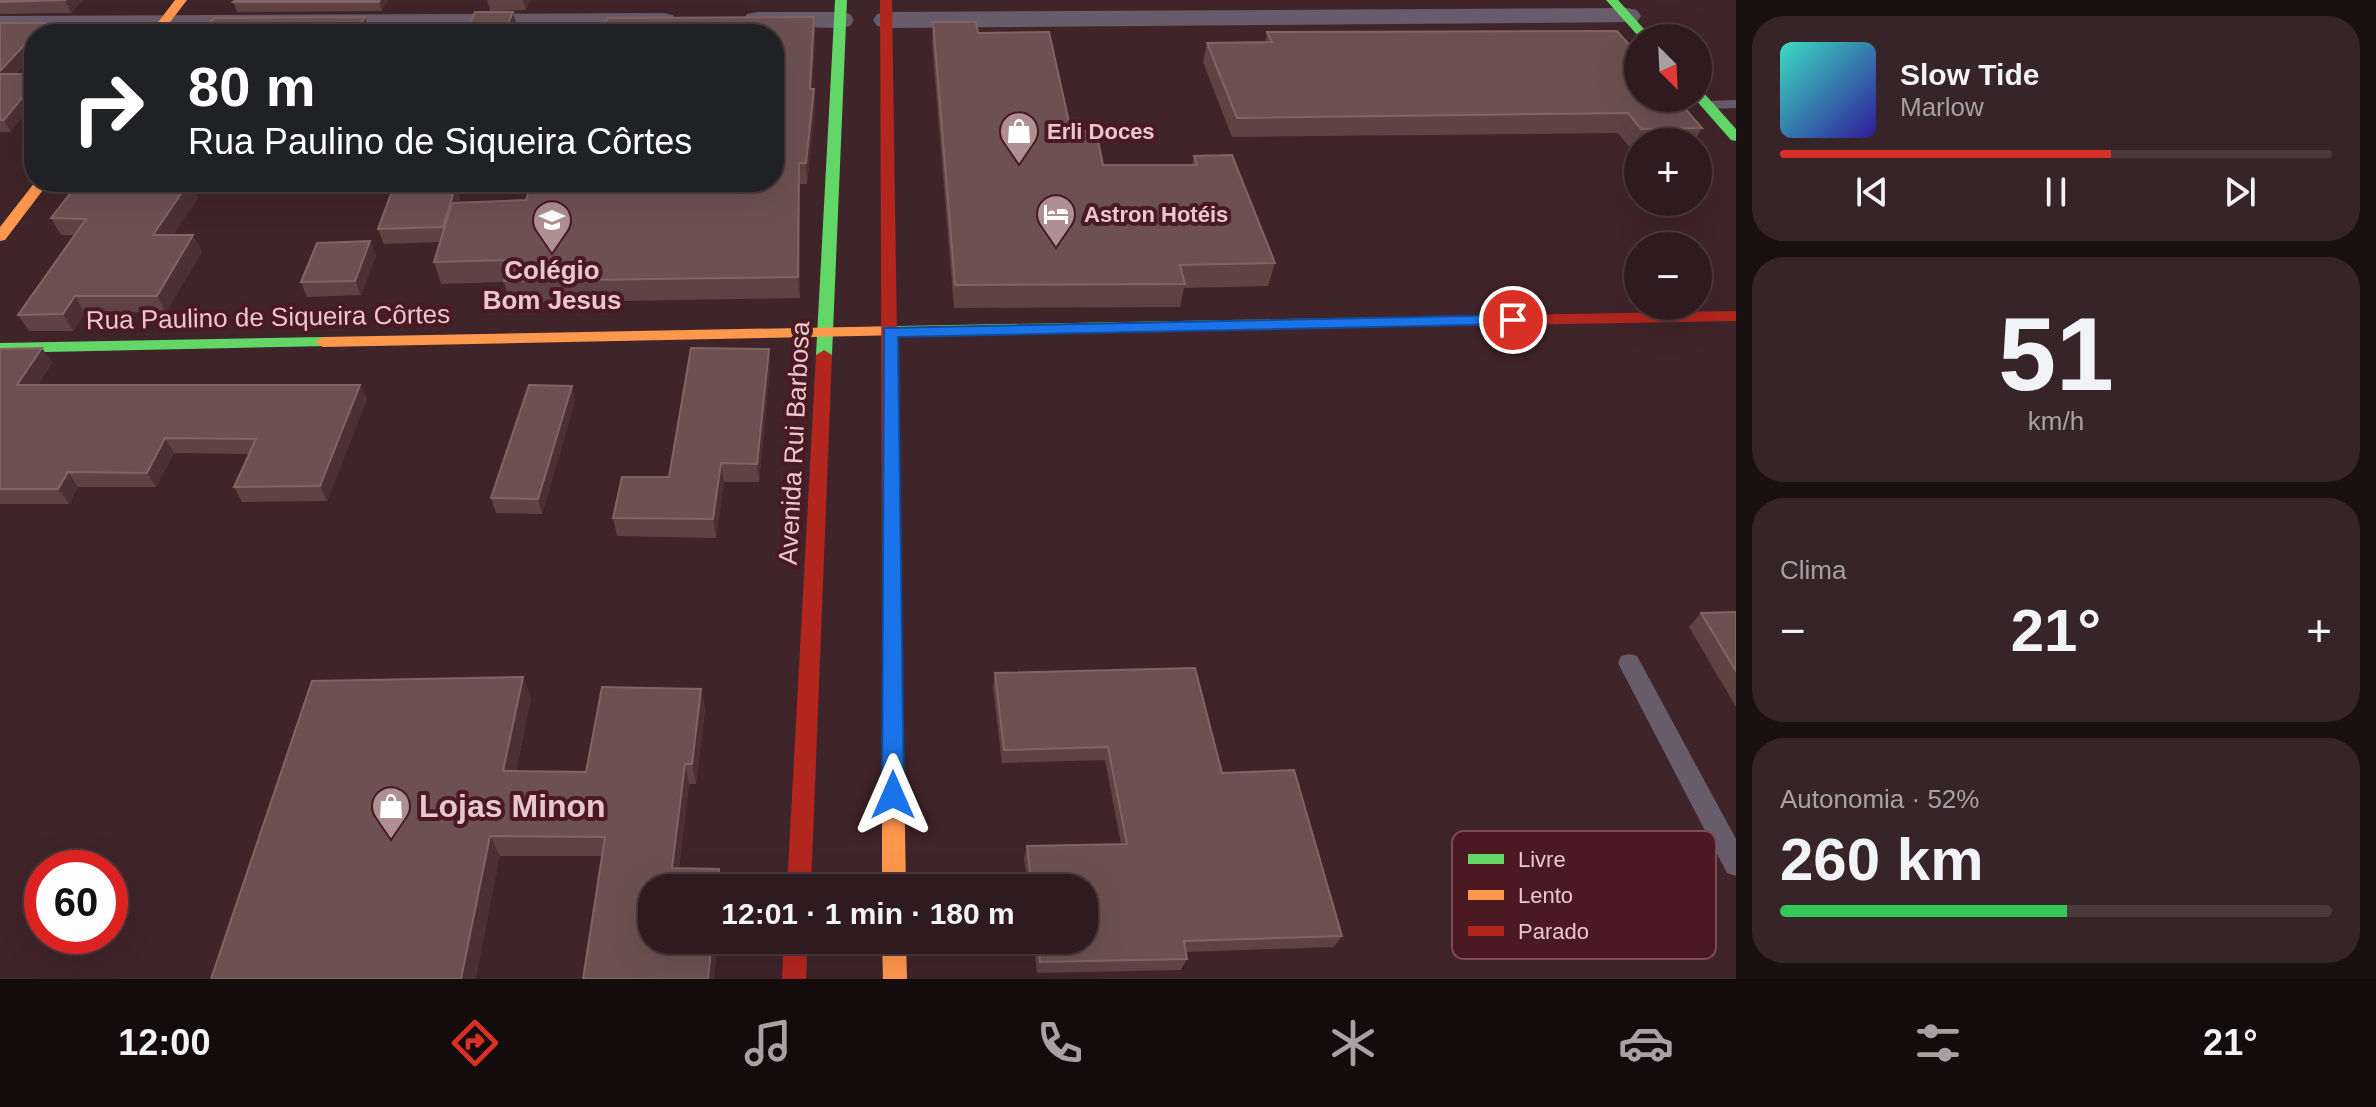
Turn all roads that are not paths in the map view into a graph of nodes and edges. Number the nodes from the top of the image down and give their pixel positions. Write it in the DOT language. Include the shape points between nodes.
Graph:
graph roads {
  1 [pos="181,0"];
  2 [pos="1619,8"];
  3 [pos="840,10"];
  4 [pos="886,10"];
  5 [pos="684,21"];
  6 [pos="731,21"];
  7 [pos="0,24"];
  8 [pos="163,24"];
  9 [pos="487,24"];
  10 [pos="1633,24"];
  11 [pos="24,25"];
  12 [pos="1712,101"];
  13 [pos="1736,104"];
  14 [pos="1712,109"];
  15 [pos="1733,129"];
  16 [pos="34,192"];
  17 [pos="0,237"];
  18 [pos="1736,316"];
  19 [pos="889,332"];
  20 [pos="826,333"];
  21 [pos="0,348"];
  22 [pos="1629,663"];
  23 [pos="1736,864"];
  24 [pos="800,874"];
  25 [pos="894,874"];
  26 [pos="795,954"];
  27 [pos="894,954"];
  28 [pos="794,979"];
  29 [pos="895,979"];
  1 -- 8 [label="main road"];
  2 -- 4 [label="street"];
  2 -- 10 [label="main road"];
  3 -- 6 [label="street"];
  3 -- 20 [label="main road, Avenida Rui Barbosa"];
  4 -- 19 [label="main road"];
  5 -- 9 [label="street"];
  7 -- 11 [label="street"];
  12 -- 13 [label="lane"];
  14 -- 15 [label="main road"];
  16 -- 17 [label="main road"];
  18 -- 19 [label="main road, Rua Paulino de Siqueira Côrtes"];
  19 -- 20 [label="main road, Rua Paulino de Siqueira Côrtes"];
  19 -- 25 [label="main road"];
  20 -- 21 [label="main road, Rua Paulino de Siqueira Côrtes"];
  20 -- 24 [label="main road, Avenida Rui Barbosa"];
  22 -- 23 [label="lane"];
  26 -- 28 [label="main road"];
  27 -- 29 [label="main road"];
}
